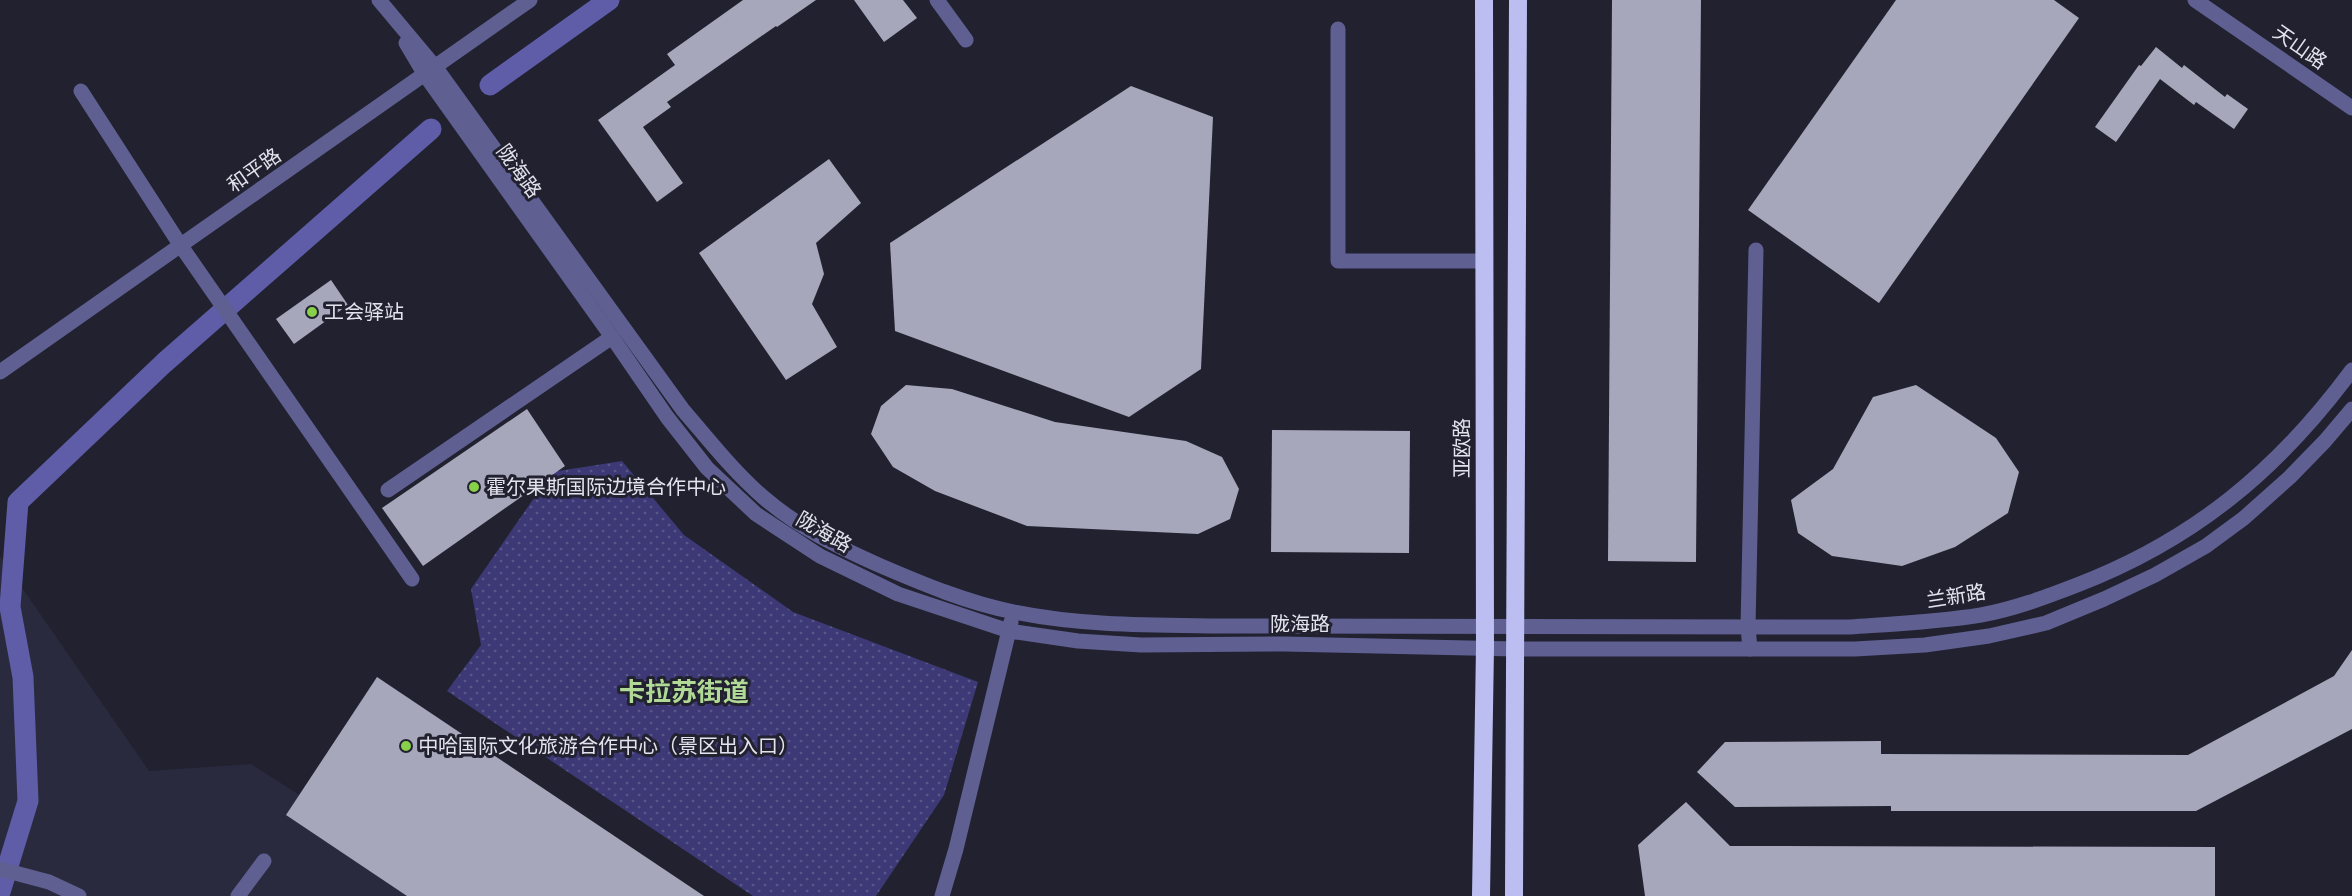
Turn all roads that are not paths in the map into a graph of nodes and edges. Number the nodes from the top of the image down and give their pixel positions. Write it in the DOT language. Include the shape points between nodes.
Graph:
graph roads {
  1 [pos="379,0"];
  2 [pos="530,0"];
  3 [pos="937,0"];
  4 [pos="1484,0"];
  5 [pos="1518,0"];
  6 [pos="2195,0"];
  7 [pos="1338,29"];
  8 [pos="966,40"];
  9 [pos="430,72"];
  10 [pos="81,91"];
  11 [pos="2352,108"];
  12 [pos="182,246"];
  13 [pos="1756,250"];
  14 [pos="1485,261"];
  15 [pos="612,337"];
  16 [pos="2352,370"];
  17 [pos="0,372"];
  18 [pos="2352,409"];
  19 [pos="388,490"];
  20 [pos="412,579"];
  21 [pos="1013,612"];
  22 [pos="1484,625"];
  23 [pos="1515,625"];
  24 [pos="1748,627"];
  25 [pos="1009,631"];
  26 [pos="1485,647"];
  27 [pos="1515,649"];
  28 [pos="1750,649"];
  29 [pos="264,861"];
  30 [pos="0,869"];
  31 [pos="79,896"];
  32 [pos="237,896"];
  33 [pos="942,896"];
  34 [pos="1480,896"];
  35 [pos="1514,896"];
  1 -- 9 [label="street, 陇海路"];
  2 -- 9 [label="street, 和平路"];
  3 -- 8 [label="street"];
  4 -- 14 [label="highway, 亚欧路"];
  5 -- 23 [label="highway"];
  6 -- 11 [label="street, 天山路"];
  7 -- 14 [label="street" via="1338,261"];
  9 -- 12 [label="street, 和平路"];
  9 -- 15 [label="street, 陇海路"];
  9 -- 21 [label="street, 陇海路" via="683,410 763,497 830,544 949,594"];
  10 -- 12 [label="street"];
  12 -- 17 [label="street, 和平路"];
  12 -- 20 [label="street"];
  13 -- 24 [label="street"];
  14 -- 22 [label="highway, 亚欧路"];
  15 -- 19 [label="street"];
  15 -- 25 [label="street, 陇海路" via="707,468 756,514 820,556 898,594"];
  16 -- 24 [label="street, 兰新路" via="2274,461 2230,500 2142,557 2096,578 2042,599 1952,619 1850,627"];
  18 -- 28 [label="street" via="2290,477 2206,546 2155,575 2046,622 1989,636 1925,645"];
  21 -- 22 [label="street, 陇海路" via="1143,625"];
  21 -- 25 [label="street"];
  22 -- 23 [label="street, 兰新路"];
  22 -- 26 [label="highway, 亚欧路"];
  23 -- 24 [label="street, 兰新路"];
  23 -- 27 [label="highway"];
  24 -- 28 [label="street"];
  25 -- 26 [label="street, 陇海路" via="1141,645"];
  25 -- 33 [label="street"];
  26 -- 27 [label="street"];
  26 -- 34 [label="highway, 亚欧路"];
  27 -- 28 [label="street"];
  27 -- 35 [label="highway"];
  29 -- 32 [label="street"];
  30 -- 31 [label="street" via="49,882"];
}
